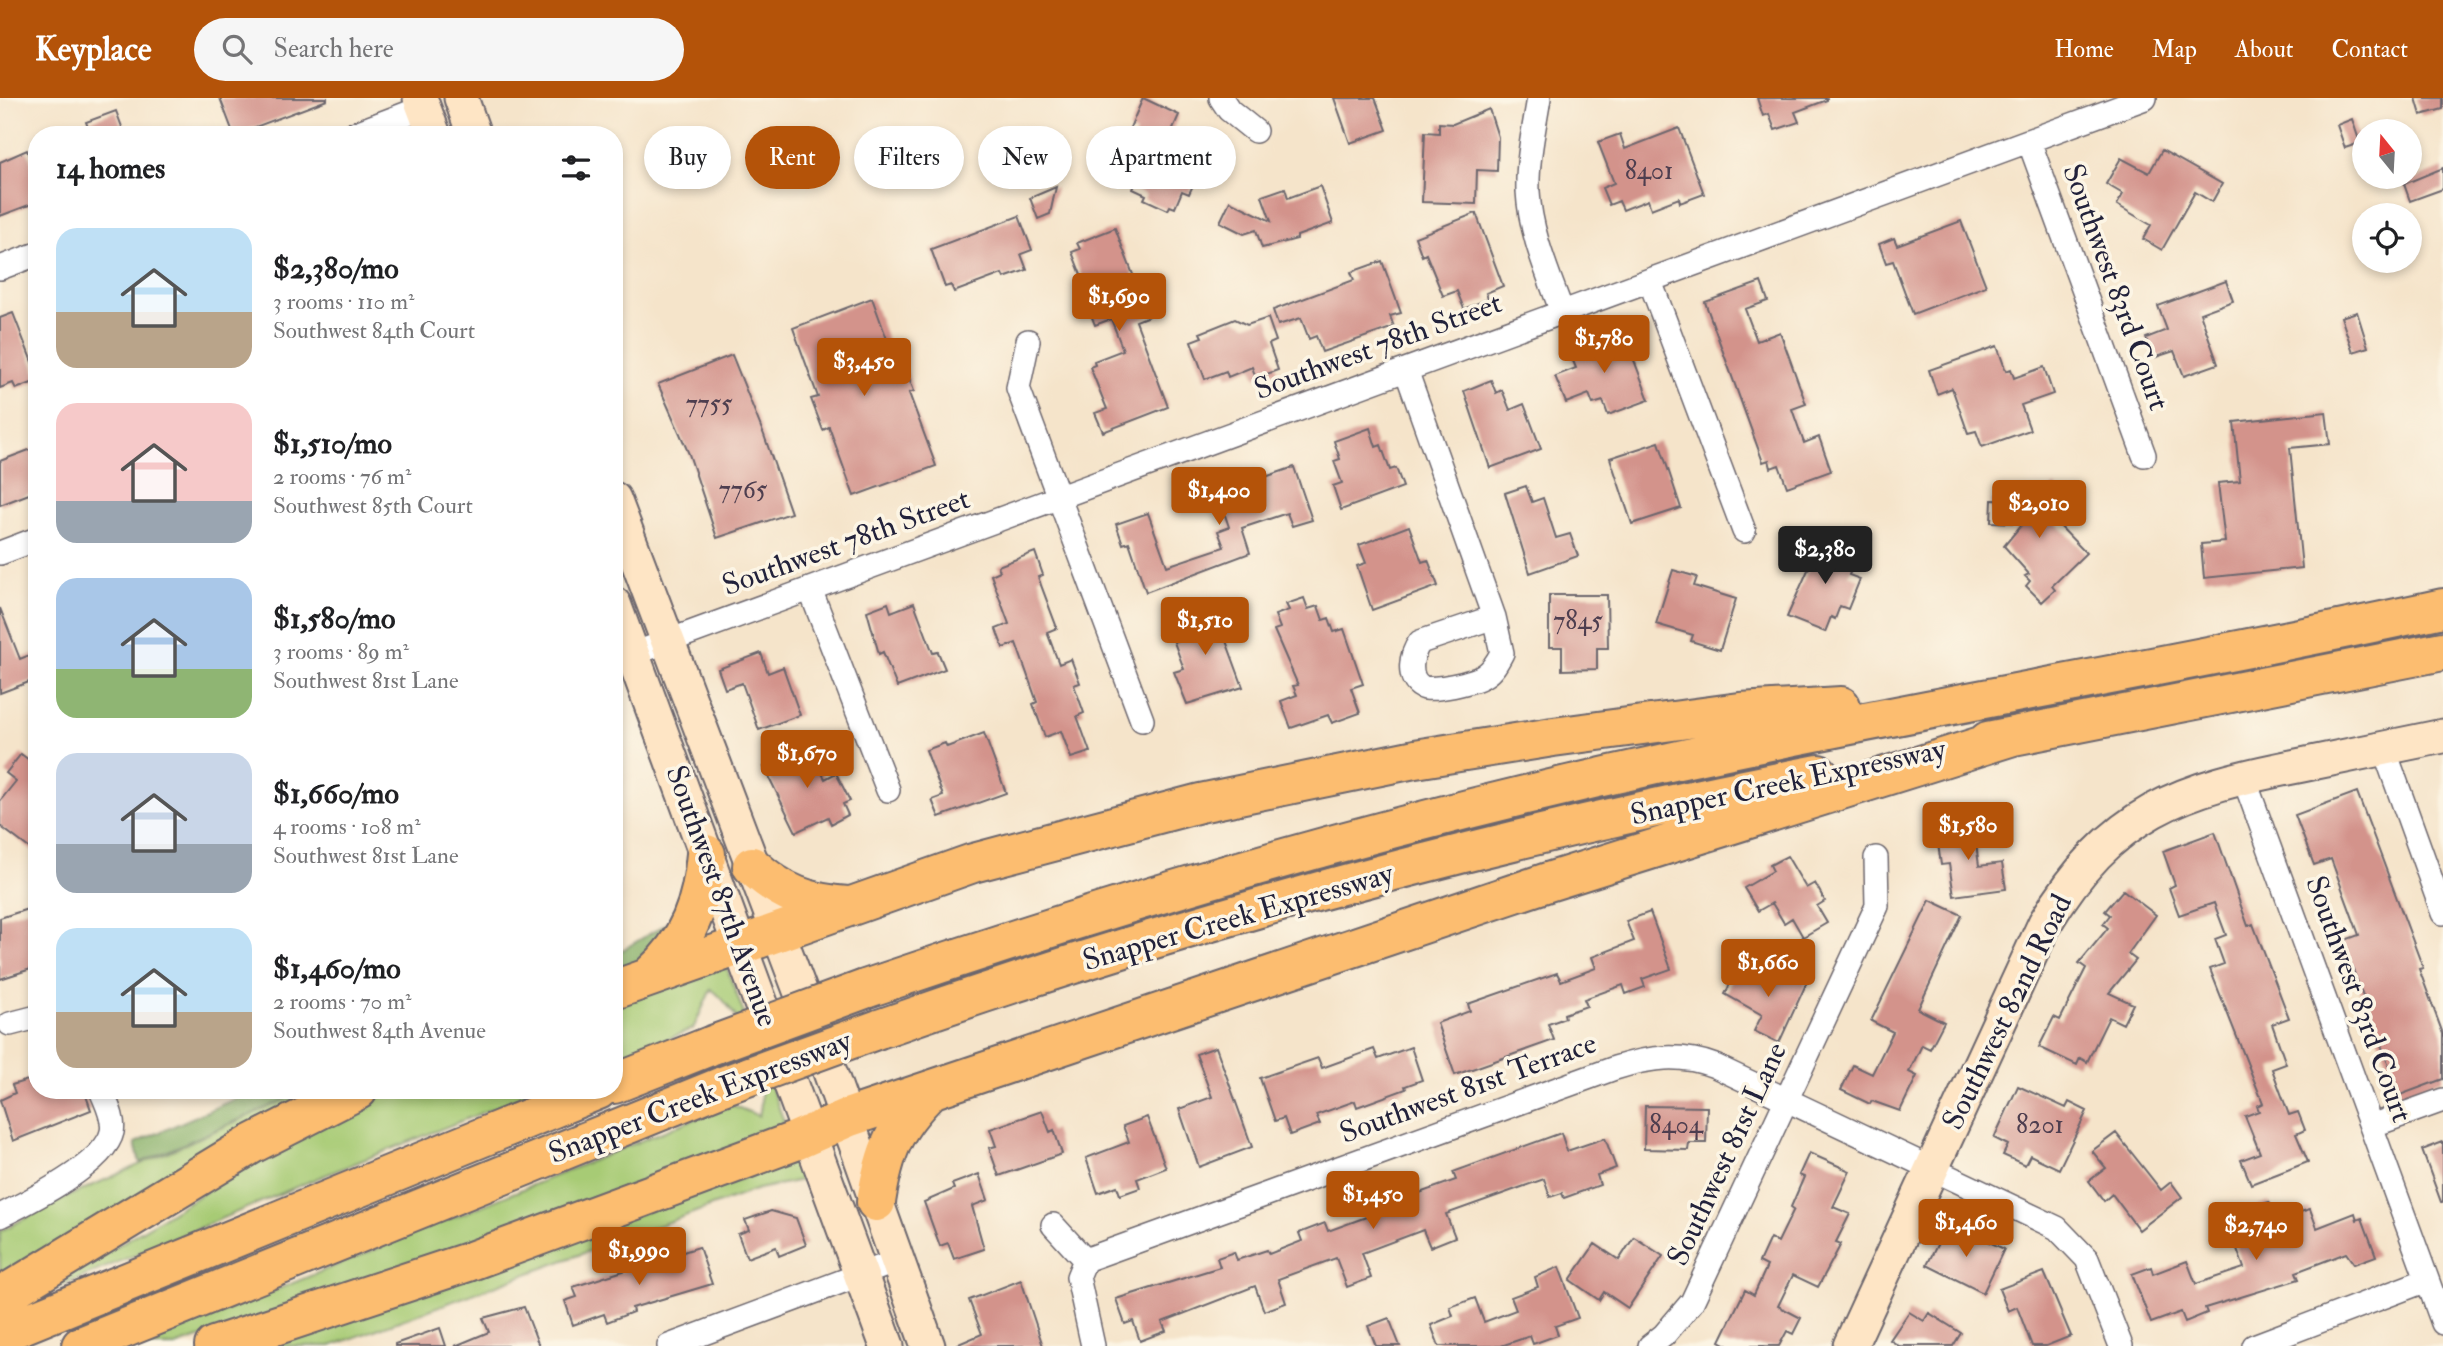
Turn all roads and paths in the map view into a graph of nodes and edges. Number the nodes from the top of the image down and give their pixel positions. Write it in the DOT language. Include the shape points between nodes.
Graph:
graph roads {
  1 [pos="461,98"];
  2 [pos="1221,98"];
  3 [pos="1539,98"];
  4 [pos="2145,98"];
  5 [pos="432,109"];
  6 [pos="379,126"];
  7 [pos="471,126"];
  8 [pos="1255,131"];
  9 [pos="2029,141"];
  10 [pos="28,257"];
  11 [pos="0,268"];
  12 [pos="1650,281"];
  13 [pos="1562,312"];
  14 [pos="1028,341"];
  15 [pos="1406,370"];
  16 [pos="2144,455"];
  17 [pos="1058,498"];
  18 [pos="623,524"];
  19 [pos="1744,531"];
  20 [pos="28,542"];
  21 [pos="0,553"];
  22 [pos="810,589"];
  23 [pos="2443,608"];
  24 [pos="1494,617"];
  25 [pos="623,627"];
  26 [pos="666,641"];
  27 [pos="2443,651"];
  28 [pos="633,653"];
  29 [pos="1993,696"];
  30 [pos="1142,720"];
  31 [pos="2012,736"];
  32 [pos="2443,736"];
  33 [pos="2384,748"];
  34 [pos="2244,776"];
  35 [pos="888,790"];
  36 [pos="706,854"];
  37 [pos="1876,858"];
  38 [pos="752,866"];
  39 [pos="848,906"];
  40 [pos="2443,913"];
  41 [pos="778,934"];
  42 [pos="739,944"];
  43 [pos="631,984"];
  44 [pos="28,1019"];
  45 [pos="9,1024"];
  46 [pos="623,1080"];
  47 [pos="931,1090"];
  48 [pos="104,1099"];
  49 [pos="340,1099"];
  50 [pos="576,1099"];
  51 [pos="2443,1100"];
  52 [pos="1786,1101"];
  53 [pos="847,1118"];
  54 [pos="2371,1126"];
  55 [pos="810,1135"];
  56 [pos="1930,1167"];
  57 [pos="876,1202"];
  58 [pos="0,1216"];
  59 [pos="1053,1225"];
  60 [pos="1084,1260"];
  61 [pos="897,1261"];
  62 [pos="860,1274"];
  63 [pos="2427,1280"];
  64 [pos="0,1297"];
  65 [pos="2443,1323"];
  66 [pos="0,1334"];
  67 [pos="80,1346"];
  68 [pos="214,1346"];
  69 [pos="669,1346"];
  70 [pos="887,1346"];
  71 [pos="928,1346"];
  72 [pos="1093,1346"];
  73 [pos="1650,1346"];
  74 [pos="1850,1346"];
  75 [pos="2121,1346"];
  76 [pos="2254,1346"];
  1 -- 7 [label="main road"];
  2 -- 8 [label="street"];
  3 -- 13 [label="street" via="1529,157 1529,204 1536,240"];
  4 -- 9 [label="street, Southwest 78th Street"];
  5 -- 6 [label="street"];
  9 -- 12 [label="street, Southwest 78th Street"];
  9 -- 16 [label="street, Southwest 83rd Court"];
  10 -- 11 [label="street"];
  12 -- 13 [label="street, Southwest 78th Street"];
  12 -- 19 [label="street"];
  13 -- 15 [label="street, Southwest 78th Street"];
  14 -- 17 [label="street" via="1018,388"];
  15 -- 17 [label="street, Southwest 78th Street"];
  15 -- 24 [label="street"];
  17 -- 22 [label="street, Southwest 78th Street"];
  17 -- 30 [label="street"];
  18 -- 26 [label="main road, Southwest 87th Avenue"];
  20 -- 21 [label="street"];
  22 -- 26 [label="street, Southwest 78th Street"];
  22 -- 35 [label="street"];
  23 -- 29 [label="highway, Snapper Creek Expressway"];
  25 -- 28 [label="main road, Southwest 87th Avenue"];
  26 -- 28 [label="street, Southwest 78th Street"];
  26 -- 38 [label="main road, Southwest 87th Avenue"];
  27 -- 31 [label="highway, Snapper Creek Expressway"];
  28 -- 36 [label="main road, Southwest 87th Avenue"];
  29 -- 39 [label="highway" via="1740,712 1415,759 1097,829 973,863"];
  29 -- 46 [label="highway, Snapper Creek Expressway, bridge" via="1671,761 1386,830 1131,902 865,989"];
  31 -- 47 [label="highway" via="1535,886"];
  31 -- 67 [label="highway, Snapper Creek Expressway, bridge" via="1679,803 1379,875 1120,949 724,1085"];
  32 -- 33 [label="main road, Southwest 82nd Road"];
  33 -- 34 [label="main road, Southwest 82nd Road"];
  33 -- 40 [label="street"];
  34 -- 54 [label="street, Southwest 83rd Court"];
  34 -- 56 [label="main road, Southwest 82nd Road" via="2155,808 2092,857 2056,904"];
  36 -- 42 [label="main road, Southwest 87th Avenue"];
  36 -- 43 [label="highway" via="703,888 690,929 667,961"];
  37 -- 52 [label="street, Southwest 81st Lane" via="1877,906"];
  38 -- 39 [label="highway" via="794,897"];
  38 -- 41 [label="main road, Southwest 87th Avenue"];
  39 -- 41 [label="highway"];
  41 -- 42 [label="highway"];
  41 -- 53 [label="main road, Southwest 87th Avenue"];
  42 -- 43 [label="highway"];
  42 -- 55 [label="main road, Southwest 87th Avenue"];
  44 -- 45 [label="street"];
  47 -- 53 [label="highway"];
  47 -- 57 [label="highway" via="892,1137"];
  48 -- 58 [label="street" via="112,1121 111,1135 102,1150 66,1179"];
  49 -- 64 [label="highway" via="252,1144"];
  50 -- 66 [label="highway, Snapper Creek Expressway"];
  51 -- 54 [label="street"];
  52 -- 56 [label="street, Southwest 81st Terrace"];
  52 -- 60 [label="street, Southwest 81st Terrace" via="1705,1062 1679,1057 1637,1062"];
  52 -- 73 [label="street, Southwest 81st Lane" via="1692,1302"];
  53 -- 55 [label="highway"];
  53 -- 57 [label="main road, Southwest 87th Avenue"];
  54 -- 63 [label="street, Southwest 83rd Court"];
  55 -- 62 [label="main road, Southwest 87th Avenue"];
  55 -- 68 [label="highway" via="468,1262"];
  56 -- 74 [label="main road, Southwest 82nd Road"];
  56 -- 75 [label="street, Southwest 81st Terrace" via="2047,1222 2066,1236 2087,1259"];
  57 -- 61 [label="main road, Southwest 87th Avenue"];
  59 -- 60 [label="street"];
  60 -- 72 [label="street" via="1077,1277"];
  61 -- 62 [label="street"];
  61 -- 71 [label="main road, Southwest 87th Avenue"];
  62 -- 69 [label="street"];
  62 -- 70 [label="main road, Southwest 87th Avenue"];
  63 -- 65 [label="street, Southwest 83rd Court"];
  63 -- 76 [label="street"];
}
